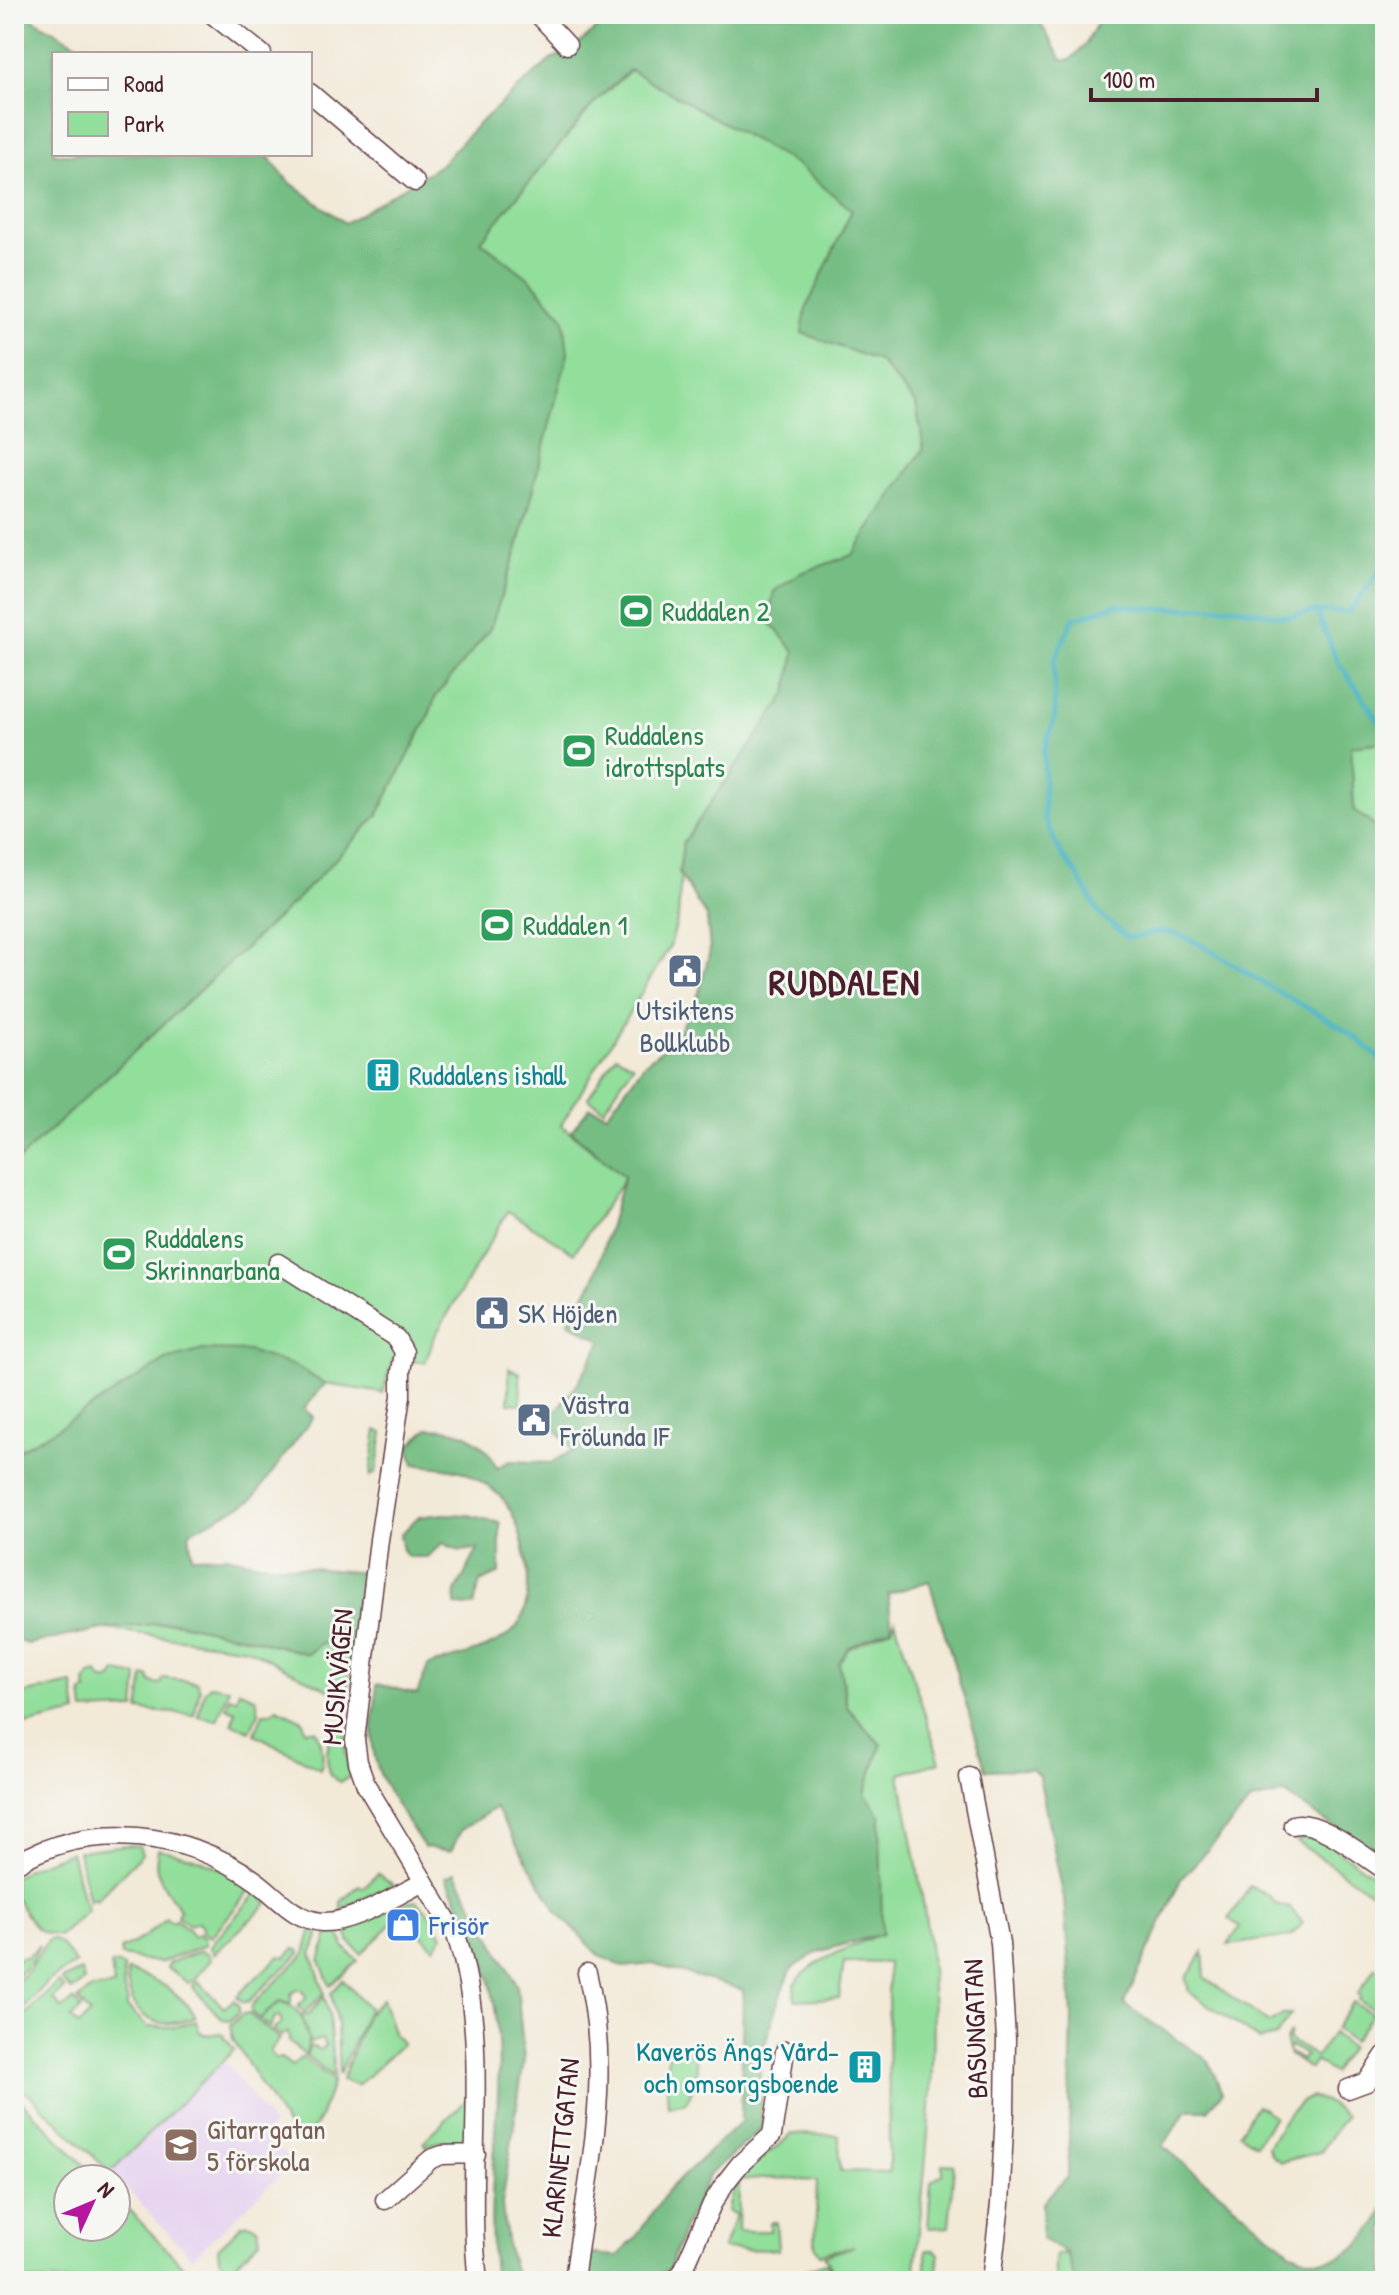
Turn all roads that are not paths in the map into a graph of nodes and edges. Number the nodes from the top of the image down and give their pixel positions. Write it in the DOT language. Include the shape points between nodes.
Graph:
graph roads {
  1 [pos="212,14"];
  2 [pos="538,14"];
  3 [pos="567,45"];
  4 [pos="260,52"];
  5 [pos="312,95"];
  6 [pos="415,182"];
  7 [pos="278,1263"];
  8 [pos="969,1777"];
  9 [pos="1293,1825"];
  10 [pos="14,1865"];
  11 [pos="1385,1870"];
  12 [pos="424,1882"];
  13 [pos="587,1973"];
  14 [pos="785,2051"];
  15 [pos="1385,2055"];
  16 [pos="1348,2089"];
  17 [pos="476,2154"];
  18 [pos="385,2200"];
  19 [pos="478,2281"];
  20 [pos="574,2281"];
  21 [pos="672,2281"];
  22 [pos="991,2281"];
  1 -- 4 [label="street"];
  2 -- 3 [label="street"];
  5 -- 6 [label="street"];
  7 -- 12 [label="street, MUSIKVÄGEN" via="396,1338 404,1352 355,1740 366,1785"];
  8 -- 22 [label="street, BASUNGATAN" via="1000,1943 1006,2039 1002,2173"];
  9 -- 11 [label="street" via="1315,1827"];
  10 -- 12 [label="street" via="45,1850 90,1839 183,1843 232,1865 302,1918 327,1922"];
  12 -- 17 [label="street, MUSIKVÄGEN" via="456,1935 465,1962 476,2052"];
  13 -- 20 [label="street, KLARINETTGATAN" via="596,2008 600,2089"];
  14 -- 21 [label="street" via="772,2135 725,2183 682,2273"];
  15 -- 16 [label="street" via="1367,2082"];
  17 -- 18 [label="street" via="431,2159"];
  17 -- 19 [label="street, MUSIKVÄGEN" via="472,2222"];
}
